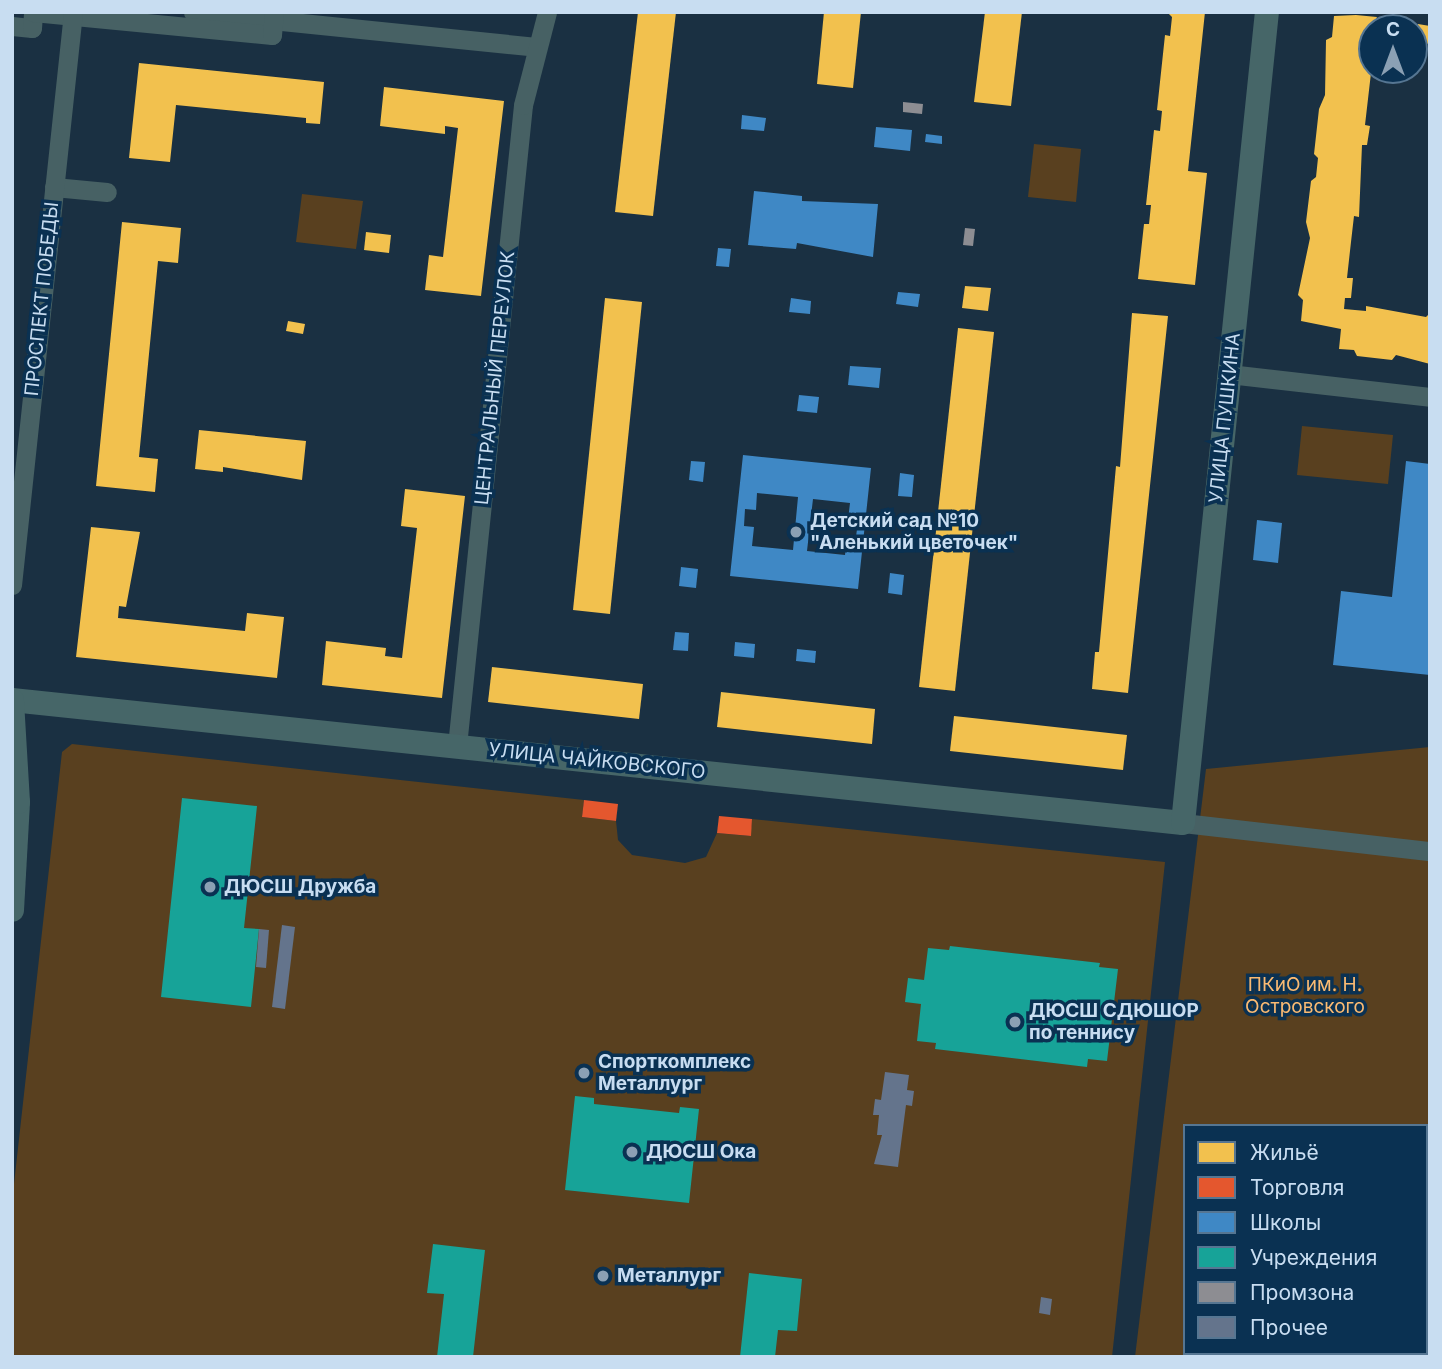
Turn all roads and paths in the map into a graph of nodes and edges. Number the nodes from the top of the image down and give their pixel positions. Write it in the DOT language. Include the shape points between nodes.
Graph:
graph roads {
  1 [pos="193,12"];
  2 [pos="547,12"];
  3 [pos="1266,12"];
  4 [pos="72,14"];
  5 [pos="274,16"];
  6 [pos="12,26"];
  7 [pos="536,47"];
  8 [pos="54,187"];
  9 [pos="107,192"];
  10 [pos="1229,374"];
  11 [pos="1430,397"];
  12 [pos="12,585"];
  13 [pos="12,699"];
  14 [pos="457,746"];
  15 [pos="1183,823"];
  16 [pos="1430,851"];
  17 [pos="12,910"];
  1 -- 5 [label="street"];
  2 -- 7 [label="street, ЦЕНТРАЛЬНЫЙ ПЕРЕУЛОК"];
  3 -- 10 [label="main road, УЛИЦА ПУШКИНА"];
  4 -- 5 [label="street" via="272,35"];
  4 -- 6 [label="street" via="33,12 32,28"];
  4 -- 8 [label="street, ПРОСПЕКТ ПОБЕДЫ"];
  5 -- 7 [label="street"];
  7 -- 14 [label="street, ЦЕНТРАЛЬНЫЙ ПЕРЕУЛОК" via="523,105"];
  8 -- 9 [label="street"];
  8 -- 12 [label="street, ПРОСПЕКТ ПОБЕДЫ"];
  10 -- 11 [label="street"];
  10 -- 15 [label="main road, УЛИЦА ПУШКИНА"];
  13 -- 14 [label="main road, УЛИЦА ЧАЙКОВСКОГО"];
  13 -- 17 [label="main road" via="18,802"];
  14 -- 15 [label="main road, УЛИЦА ЧАЙКОВСКОГО"];
  15 -- 16 [label="street"];
}
